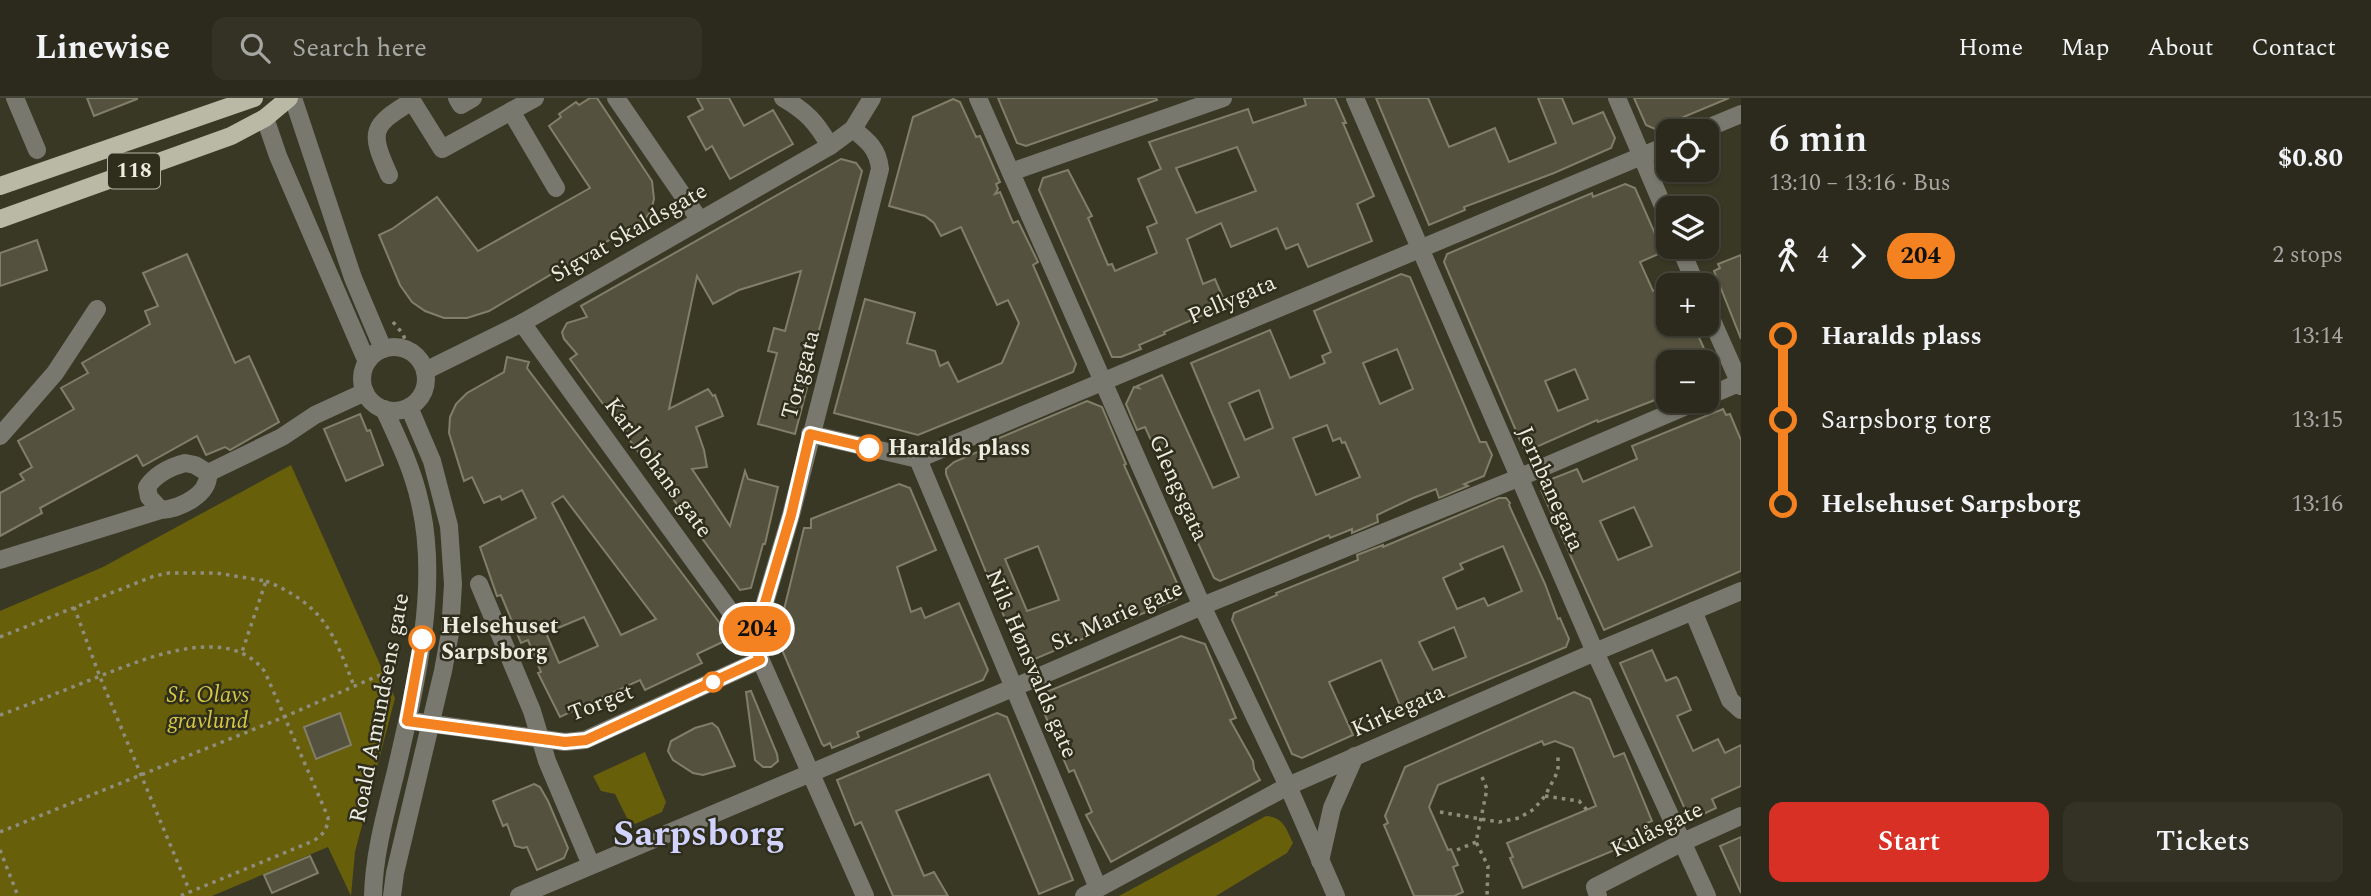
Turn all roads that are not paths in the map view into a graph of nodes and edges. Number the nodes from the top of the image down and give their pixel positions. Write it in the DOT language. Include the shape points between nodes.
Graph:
graph roads {
  1 [pos="15,98"];
  2 [pos="254,98"];
  3 [pos="261,98"];
  4 [pos="291,98"];
  5 [pos="457,98"];
  6 [pos="473,98"];
  7 [pos="535,98"];
  8 [pos="783,98"];
  9 [pos="872,98"];
  10 [pos="978,98"];
  11 [pos="1223,98"];
  12 [pos="1355,98"];
  13 [pos="1617,98"];
  14 [pos="621,100"];
  15 [pos="511,111"];
  16 [pos="1741,114"];
  17 [pos="265,118"];
  18 [pos="1719,123"];
  19 [pos="853,129"];
  20 [pos="830,146"];
  21 [pos="37,150"];
  22 [pos="1656,150"];
  23 [pos="1641,156"];
  24 [pos="1011,172"];
  25 [pos="389,175"];
  26 [pos="0,186"];
  27 [pos="556,188"];
  28 [pos="1658,196"];
  29 [pos="0,219"];
  30 [pos="699,219"];
  31 [pos="1419,247"];
  32 [pos="97,309"];
  33 [pos="522,323"];
  34 [pos="1719,335"];
  35 [pos="383,349"];
  36 [pos="367,362"];
  37 [pos="425,371"];
  38 [pos="1104,380"];
  39 [pos="1741,383"];
  40 [pos="365,392"];
  41 [pos="1719,392"];
  42 [pos="409,407"];
  43 [pos="384,409"];
  44 [pos="1670,413"];
  45 [pos="810,434"];
  46 [pos="0,436"];
  47 [pos="918,459"];
  48 [pos="208,473"];
  49 [pos="1518,478"];
  50 [pos="161,510"];
  51 [pos="0,560"];
  52 [pos="479,584"];
  53 [pos="1741,591"];
  54 [pos="1202,606"];
  55 [pos="1693,611"];
  56 [pos="757,651"];
  57 [pos="1595,652"];
  58 [pos="1015,687"];
  59 [pos="1741,710"];
  60 [pos="407,721"];
  61 [pos="430,724"];
  62 [pos="541,739"];
  63 [pos="1355,756"];
  64 [pos="809,772"];
  65 [pos="1287,786"];
  66 [pos="1741,817"];
  67 [pos="1683,842"];
  68 [pos="1320,861"];
  69 [pos="591,865"];
  70 [pos="1091,892"];
  71 [pos="1597,892"];
  72 [pos="373,896"];
  73 [pos="392,896"];
  74 [pos="519,896"];
  75 [pos="865,896"];
  76 [pos="1336,896"];
  77 [pos="1707,896"];
  1 -- 21 [label="street"];
  2 -- 26 [label="main road, 118"];
  3 -- 17 [label="main road"];
  4 -- 17 [label="main road, 118"];
  4 -- 35 [label="street" via="353,278"];
  5 -- 6 [label="street" via="461,105"];
  7 -- 15 [label="street"];
  8 -- 20 [label="street" via="817,123"];
  9 -- 19 [label="street"];
  10 -- 24 [label="street, Glengsgata"];
  11 -- 24 [label="street"];
  12 -- 31 [label="street, Jernbanegata"];
  13 -- 23 [label="street"];
  14 -- 30 [label="street"];
  15 -- 25 [label="street" via="442,149 412,101 387,116 376,136 375,145"];
  15 -- 27 [label="street"];
  16 -- 18 [label="street"];
  17 -- 29 [label="main road, 118" via="231,136"];
  17 -- 36 [label="street"];
  19 -- 20 [label="street, Sigvat Skaldsgate"];
  19 -- 45 [label="street, Torggata" via="879,155 880,169"];
  20 -- 30 [label="street, Sigvat Skaldsgate"];
  22 -- 23 [label="street, Pellygata"];
  23 -- 28 [label="street"];
  23 -- 31 [label="street, Pellygata"];
  24 -- 38 [label="street, Glengsgata"];
  30 -- 33 [label="street, Sigvat Skaldsgate"];
  31 -- 38 [label="street, Pellygata"];
  31 -- 49 [label="street, Jernbanegata"];
  32 -- 46 [label="street" via="55,373"];
  33 -- 37 [label="street, Sigvat Skaldsgate"];
  33 -- 56 [label="street, Karl Johans gate"];
  34 -- 39 [label="street"];
  35 -- 36 [label="street"];
  35 -- 37 [label="street" via="409,350"];
  36 -- 40 [label="street" via="362,377"];
  37 -- 42 [label="street" via="421,396"];
  38 -- 47 [label="street, Pellygata"];
  38 -- 54 [label="street, Glengsgata"];
  39 -- 41 [label="street"];
  40 -- 43 [label="street"];
  40 -- 48 [label="street"];
  42 -- 43 [label="street"];
  42 -- 61 [label="street, Roald Amundsens gate" via="432,461 449,526 453,584 450,633"];
  43 -- 60 [label="street, Roald Amundsens gate" via="421,503 425,537 428,579"];
  44 -- 49 [label="street, St. Marie gate"];
  45 -- 47 [label="street"];
  45 -- 56 [label="street, Torggata"];
  47 -- 58 [label="street, Nils Hønsvalds gate"];
  48 -- 50 [label="street" via="205,486 193,498 174,509"];
  48 -- 50 [label="street" via="185,464 153,478 147,487 149,497"];
  49 -- 54 [label="street, St. Marie gate"];
  49 -- 57 [label="street, Jernbanegata"];
  50 -- 51 [label="street"];
  52 -- 62 [label="street"];
  53 -- 55 [label="street, Kirkegata"];
  54 -- 58 [label="street, St. Marie gate"];
  54 -- 65 [label="street, Glengsgata"];
  55 -- 57 [label="street, Kirkegata"];
  55 -- 59 [label="street" via="1730,700"];
  56 -- 62 [label="street, Torget" via="586,740"];
  56 -- 64 [label="street"];
  57 -- 63 [label="street, Kirkegata"];
  57 -- 67 [label="street, Jernbanegata"];
  58 -- 64 [label="street, St. Marie gate"];
  58 -- 70 [label="street, Nils Hønsvalds gate"];
  60 -- 61 [label="street, Torget"];
  60 -- 72 [label="street, Roald Amundsens gate" via="377,852"];
  61 -- 62 [label="street, Torget"];
  61 -- 73 [label="street, Roald Amundsens gate"];
  62 -- 69 [label="street"];
  63 -- 65 [label="street, Kirkegata"];
  63 -- 68 [label="street" via="1332,808"];
  64 -- 69 [label="street, St. Marie gate"];
  64 -- 75 [label="street"];
  65 -- 68 [label="street, Glengsgata"];
  65 -- 70 [label="street, Kirkegata"];
  66 -- 67 [label="street, Kulåsgate"];
  67 -- 71 [label="street, Kulåsgate"];
  67 -- 77 [label="street, Jernbanegata"];
  68 -- 76 [label="street, Glengsgata"];
  69 -- 74 [label="street, St. Marie gate"];
}
